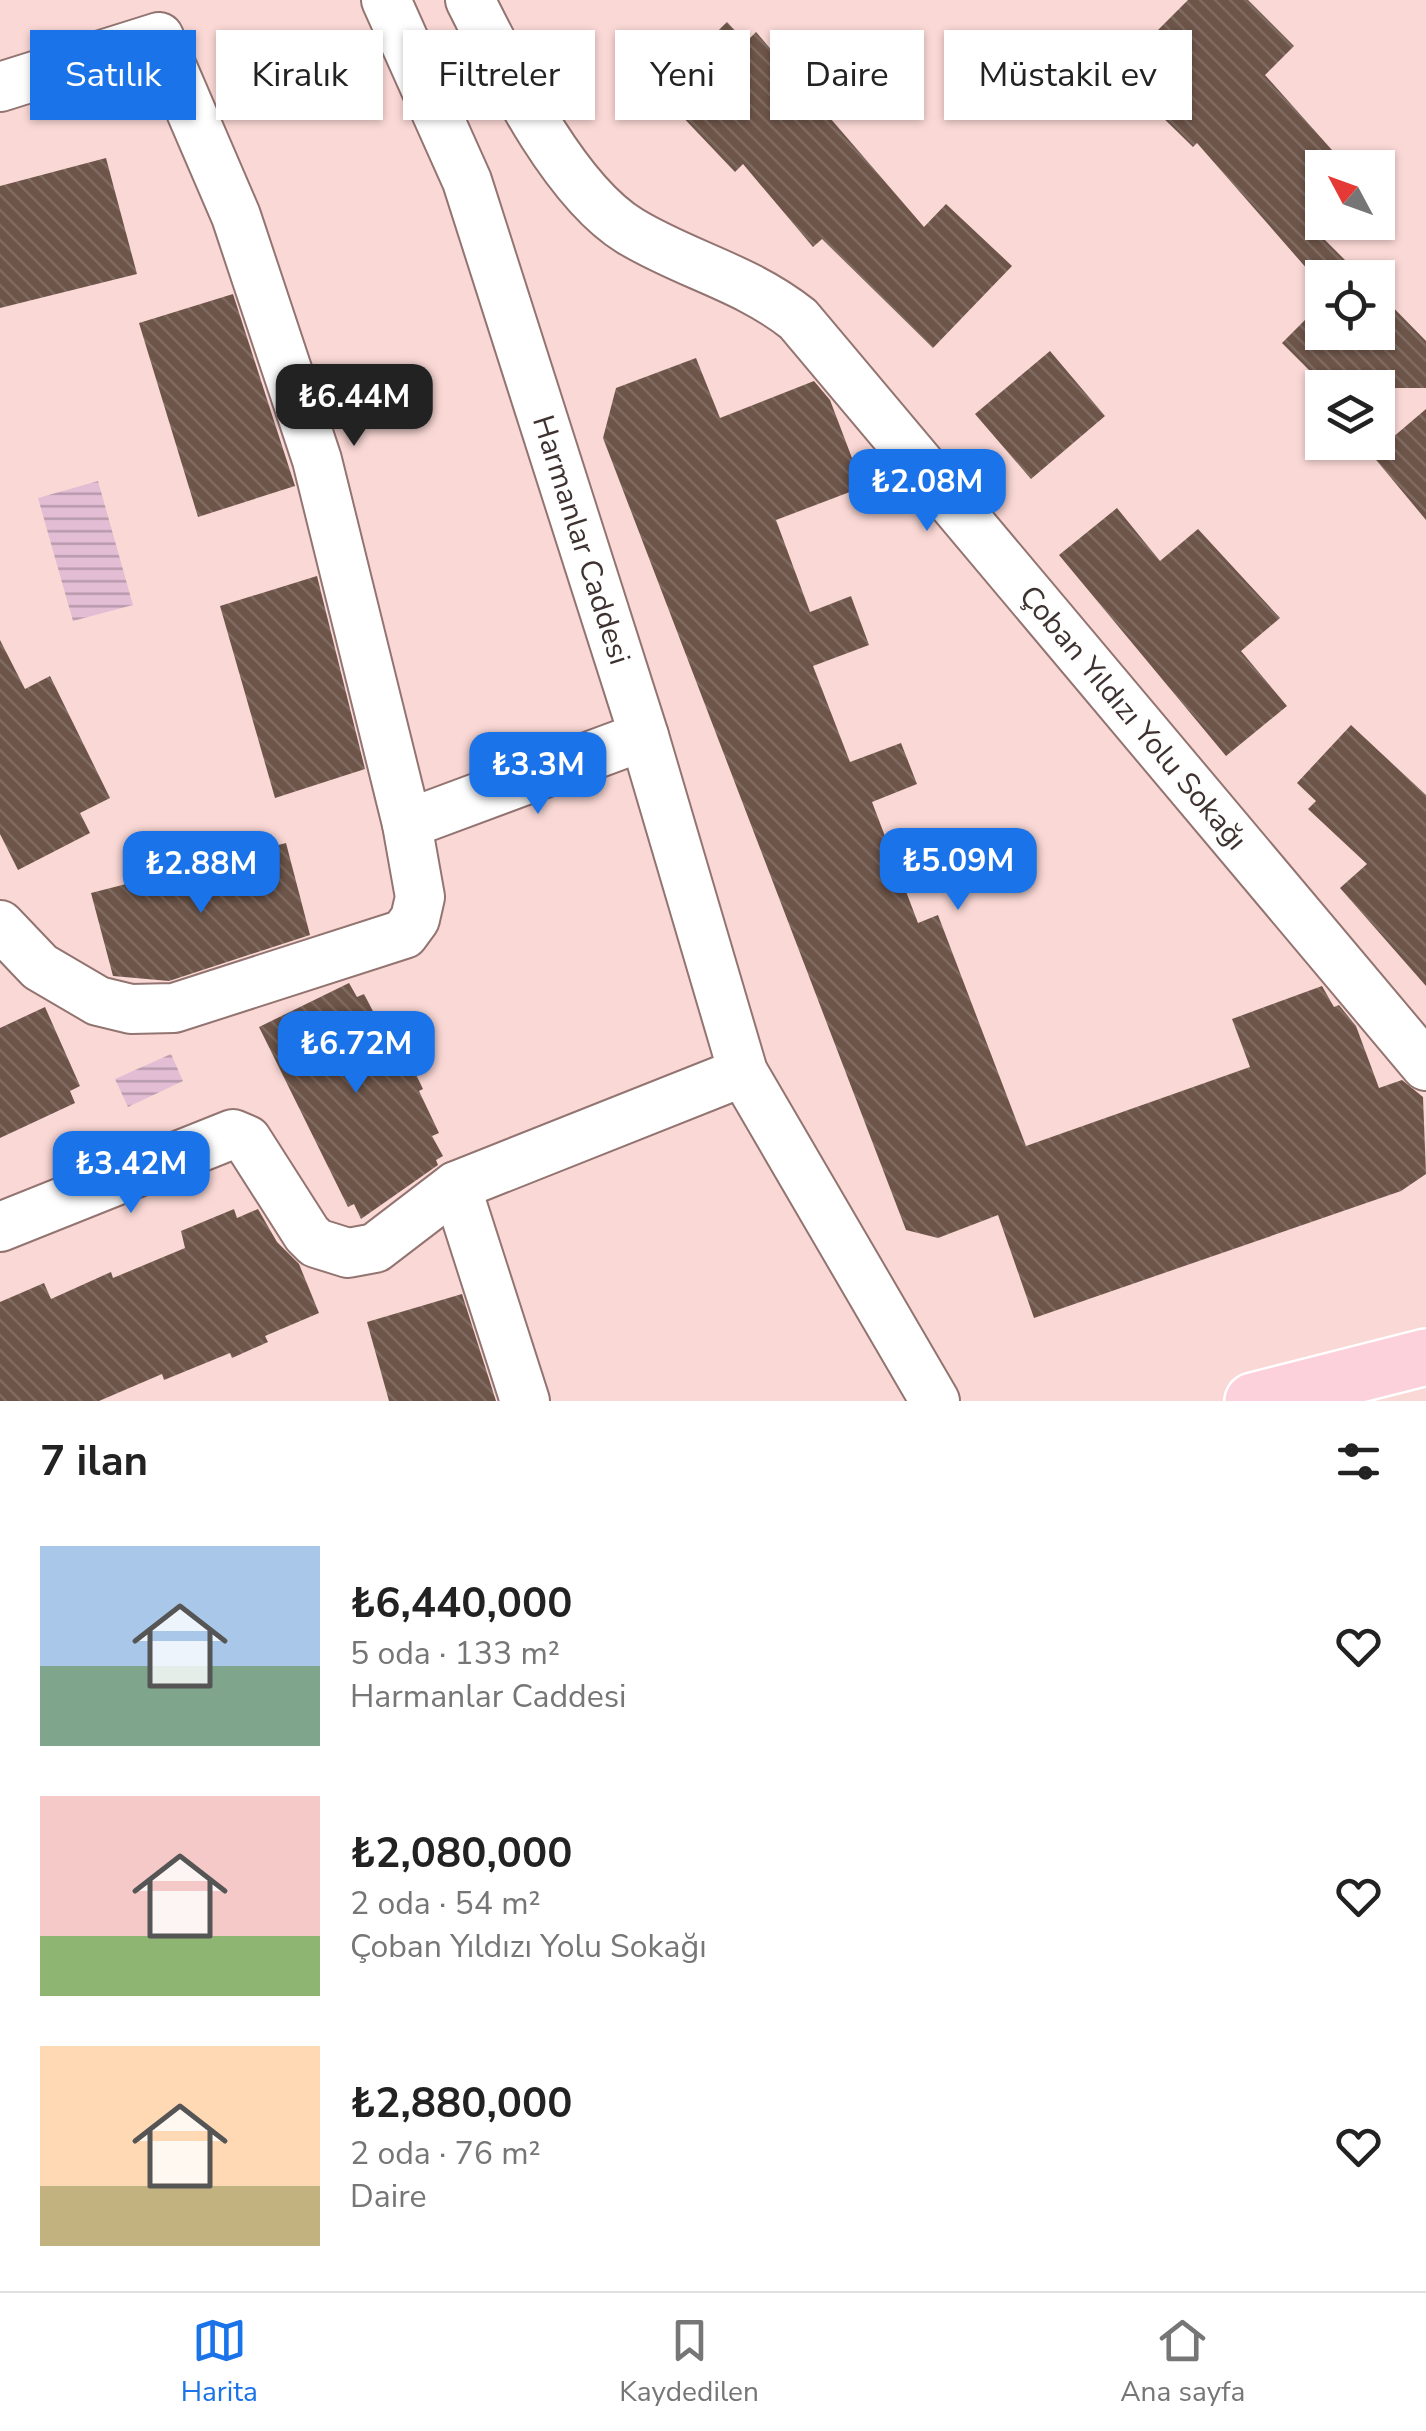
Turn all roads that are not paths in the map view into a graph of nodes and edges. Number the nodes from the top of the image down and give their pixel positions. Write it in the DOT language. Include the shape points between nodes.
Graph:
graph roads {
  1 [pos="386,0"];
  2 [pos="470,0"];
  3 [pos="0,87"];
  4 [pos="644,736"];
  5 [pos="407,824"];
  6 [pos="0,925"];
  7 [pos="1426,1066"];
  8 [pos="744,1072"];
  9 [pos="456,1186"];
  10 [pos="0,1227"];
  11 [pos="1426,1358"];
  12 [pos="526,1401"];
  13 [pos="935,1401"];
  14 [pos="1254,1401"];
  1 -- 4 [label="street, Harmanlar Caddesi" via="467,181"];
  2 -- 7 [label="street, Çoban Yıldızı Yolu Sokağı" via="535,121 594,200 628,230 764,292 798,320"];
  3 -- 5 [label="street" via="159,37 236,216 317,460"];
  4 -- 5 [label="street"];
  4 -- 8 [label="street, Harmanlar Caddesi"];
  5 -- 6 [label="street" via="420,898 404,934 174,1008 98,1001 40,967"];
  8 -- 9 [label="street"];
  8 -- 13 [label="street, Harmanlar Caddesi"];
  9 -- 10 [label="street" via="376,1248 331,1250 307,1234 248,1140 232,1134"];
  9 -- 12 [label="street"];
  11 -- 14 [label="main road"];
}
